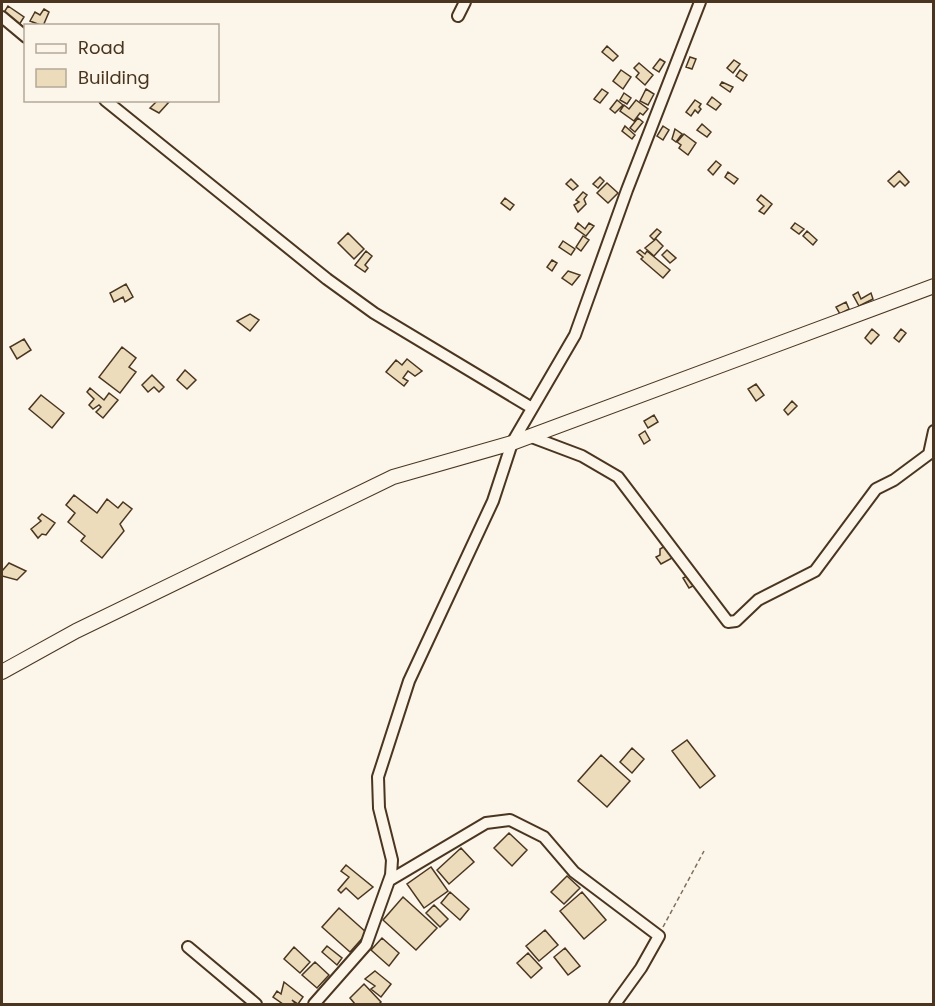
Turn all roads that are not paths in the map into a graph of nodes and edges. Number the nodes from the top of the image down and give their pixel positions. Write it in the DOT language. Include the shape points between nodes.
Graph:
graph roads {
  1 [pos="465,2"];
  2 [pos="700,2"];
  3 [pos="458,16"];
  4 [pos="2,17"];
  5 [pos="24,35"];
  6 [pos="107,102"];
  7 [pos="933,286"];
  8 [pos="532,408"];
  9 [pos="933,431"];
  10 [pos="529,436"];
  11 [pos="512,443"];
  12 [pos="2,672"];
  13 [pos="390,880"];
  14 [pos="188,947"];
  15 [pos="256,1005"];
  16 [pos="314,1005"];
  17 [pos="615,1005"];
  1 -- 3 [label="street"];
  2 -- 8 [label="street" via="575,335"];
  4 -- 5 [label="street"];
  6 -- 8 [label="street" via="374,313"];
  7 -- 10 [label="main road"];
  8 -- 11 [label="street"];
  9 -- 10 [label="street" via="929,454 876,489 815,571 758,600 736,621 728,622 618,477 582,456"];
  10 -- 11 [label="main road"];
  11 -- 12 [label="main road" via="393,477 76,631"];
  11 -- 13 [label="street" via="493,501 409,681 378,777 379,808 392,860"];
  13 -- 16 [label="street" via="366,945"];
  13 -- 17 [label="street" via="486,823 510,820 544,837 574,872 659,936"];
  14 -- 15 [label="street"];
}
